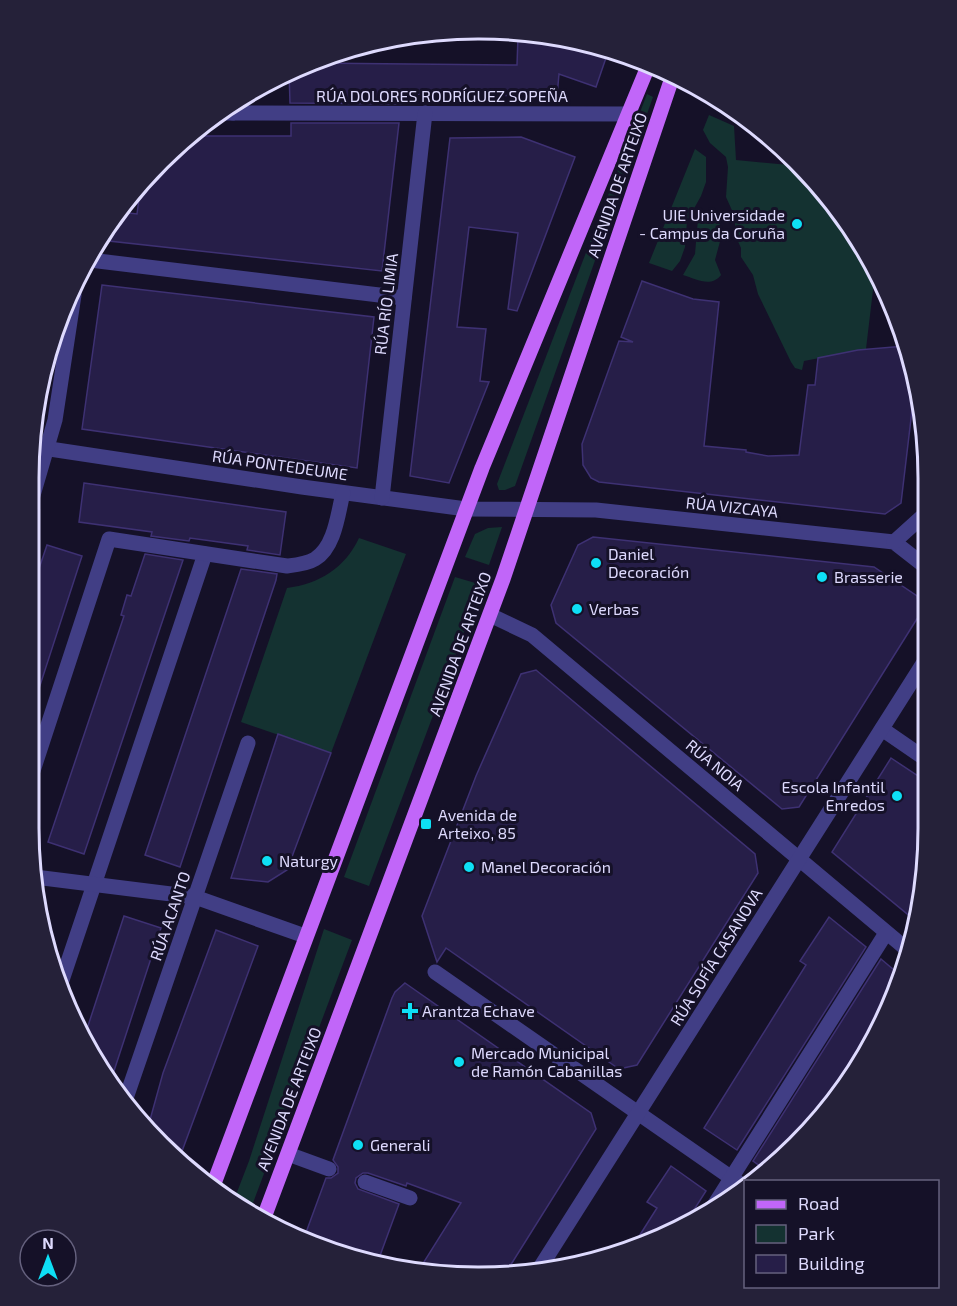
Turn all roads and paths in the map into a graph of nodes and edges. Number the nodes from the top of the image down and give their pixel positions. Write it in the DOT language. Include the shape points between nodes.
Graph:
graph roads {
  1 [pos="646,72"];
  2 [pos="670,83"];
  3 [pos="234,113"];
  4 [pos="425,113"];
  5 [pos="629,114"];
  6 [pos="97,261"];
  7 [pos="404,298"];
  8 [pos="72,311"];
  9 [pos="40,447"];
  10 [pos="47,448"];
  11 [pos="39,475"];
  12 [pos="343,493"];
  13 [pos="382,498"];
  14 [pos="466,509"];
  15 [pos="525,509"];
  16 [pos="918,520"];
  17 [pos="894,542"];
  18 [pos="205,554"];
  19 [pos="918,561"];
  20 [pos="490,615"];
  21 [pos="918,672"];
  22 [pos="882,729"];
  23 [pos="248,743"];
  24 [pos="39,752"];
  25 [pos="918,754"];
  26 [pos="799,860"];
  27 [pos="42,878"];
  28 [pos="94,885"];
  29 [pos="195,897"];
  30 [pos="886,933"];
  31 [pos="305,936"];
  32 [pos="902,945"];
  33 [pos="435,972"];
  34 [pos="64,974"];
  35 [pos="128,1092"];
  36 [pos="638,1113"];
  37 [pos="288,1154"];
  38 [pos="329,1169"];
  39 [pos="731,1178"];
  40 [pos="215,1179"];
  41 [pos="365,1182"];
  42 [pos="737,1182"];
  43 [pos="721,1194"];
  44 [pos="410,1198"];
  45 [pos="266,1212"];
  46 [pos="544,1262"];
  1 -- 5 [label="main road, AVENIDA DE ARTEIXO"];
  2 -- 15 [label="main road, AVENIDA DE ARTEIXO"];
  3 -- 4 [label="street, RÚA DOLORES RODRÍGUEZ SOPEÑA"];
  4 -- 5 [label="street, RÚA DOLORES RODRÍGUEZ SOPEÑA"];
  4 -- 7 [label="street, RÚA RÍO LIMIA"];
  5 -- 14 [label="main road, AVENIDA DE ARTEIXO"];
  6 -- 7 [label="street"];
  7 -- 13 [label="street, RÚA RÍO LIMIA"];
  8 -- 10 [label="street"];
  9 -- 10 [label="street, RÚA PONTEDEUME"];
  10 -- 11 [label="street"];
  10 -- 12 [label="street, RÚA PONTEDEUME"];
  12 -- 13 [label="street, RÚA PONTEDEUME"];
  12 -- 18 [label="street" via="329,543 315,559 287,566"];
  13 -- 14 [label="street, RÚA PONTEDEUME"];
  14 -- 15 [label="street, RÚA PONTEDEUME"];
  14 -- 31 [label="main road, AVENIDA DE ARTEIXO"];
  15 -- 17 [label="street, RÚA VIZCAYA" via="596,510"];
  15 -- 20 [label="main road, AVENIDA DE ARTEIXO"];
  16 -- 17 [label="street"];
  17 -- 19 [label="street"];
  18 -- 24 [label="street" via="109,539"];
  18 -- 28 [label="street"];
  20 -- 26 [label="street, RÚA NOIA" via="532,635"];
  20 -- 37 [label="main road, AVENIDA DE ARTEIXO"];
  21 -- 22 [label="street, RÚA SOFÍA CASANOVA"];
  22 -- 25 [label="street"];
  22 -- 26 [label="street, RÚA SOFÍA CASANOVA"];
  23 -- 29 [label="street, RÚA ACANTO"];
  26 -- 30 [label="street, RÚA NOIA"];
  26 -- 36 [label="street, RÚA SOFÍA CASANOVA"];
  27 -- 28 [label="street"];
  28 -- 29 [label="street"];
  28 -- 34 [label="street"];
  29 -- 31 [label="street"];
  29 -- 35 [label="street, RÚA ACANTO"];
  30 -- 32 [label="street, RÚA NOIA"];
  30 -- 39 [label="street"];
  31 -- 40 [label="main road, AVENIDA DE ARTEIXO"];
  33 -- 36 [label="street"];
  36 -- 39 [label="street"];
  36 -- 46 [label="street, RÚA SOFÍA CASANOVA"];
  37 -- 38 [label="street"];
  37 -- 45 [label="main road, AVENIDA DE ARTEIXO"];
  39 -- 42 [label="street"];
  39 -- 43 [label="street"];
  41 -- 44 [label="street"];
}
